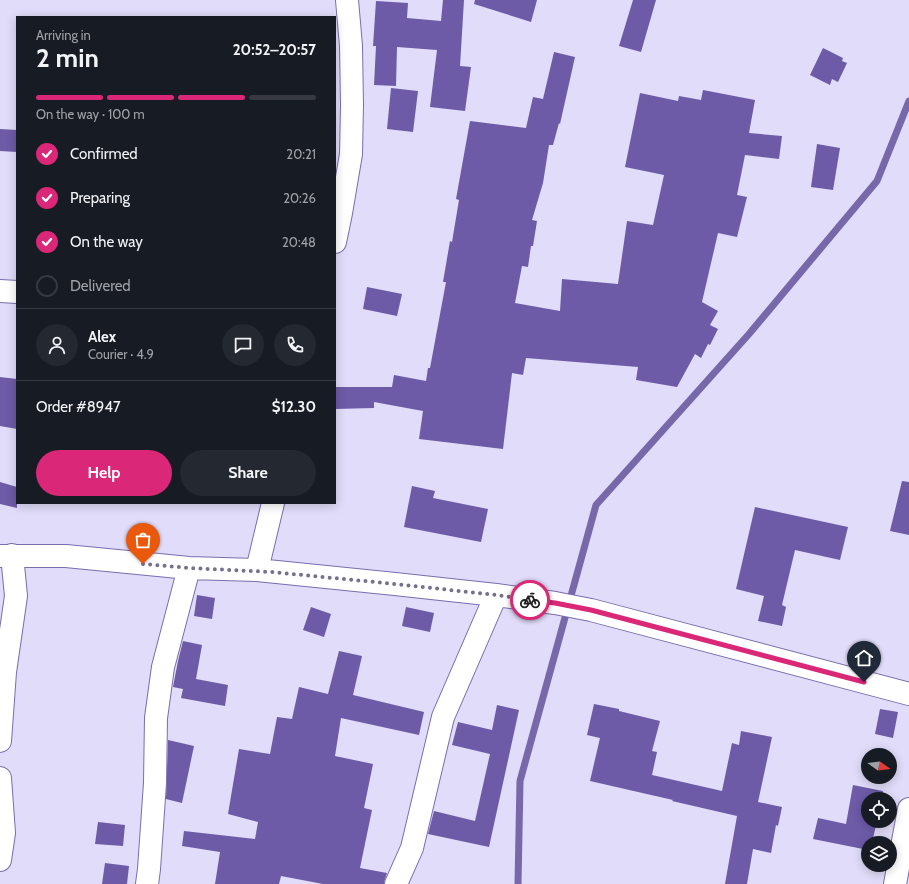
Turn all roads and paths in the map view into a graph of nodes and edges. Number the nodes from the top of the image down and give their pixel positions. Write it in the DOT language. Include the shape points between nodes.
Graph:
graph roads {
  1 [pos="347,0"];
  2 [pos="336,237"];
  3 [pos="0,291"];
  4 [pos="16,292"];
  5 [pos="274,504"];
  6 [pos="6,556"];
  7 [pos="189,568"];
  8 [pos="257,570"];
  9 [pos="496,595"];
  10 [pos="909,694"];
  11 [pos="0,741"];
  12 [pos="0,778"];
  13 [pos="909,809"];
  14 [pos="0,860"];
  15 [pos="147,884"];
  16 [pos="396,884"];
  17 [pos="896,884"];
  1 -- 2 [label="street" via="351,53 351,154"];
  3 -- 4 [label="street"];
  5 -- 8 [label="street"];
  6 -- 7 [label="street" via="66,556"];
  6 -- 11 [label="street" via="16,596 5,672"];
  7 -- 8 [label="street"];
  7 -- 15 [label="street" via="164,667 156,718 155,783"];
  8 -- 9 [label="street"];
  9 -- 10 [label="street" via="591,610"];
  9 -- 16 [label="street" via="443,717 412,848"];
  12 -- 14 [label="street" via="4,833"];
  13 -- 17 [label="street"];
}
